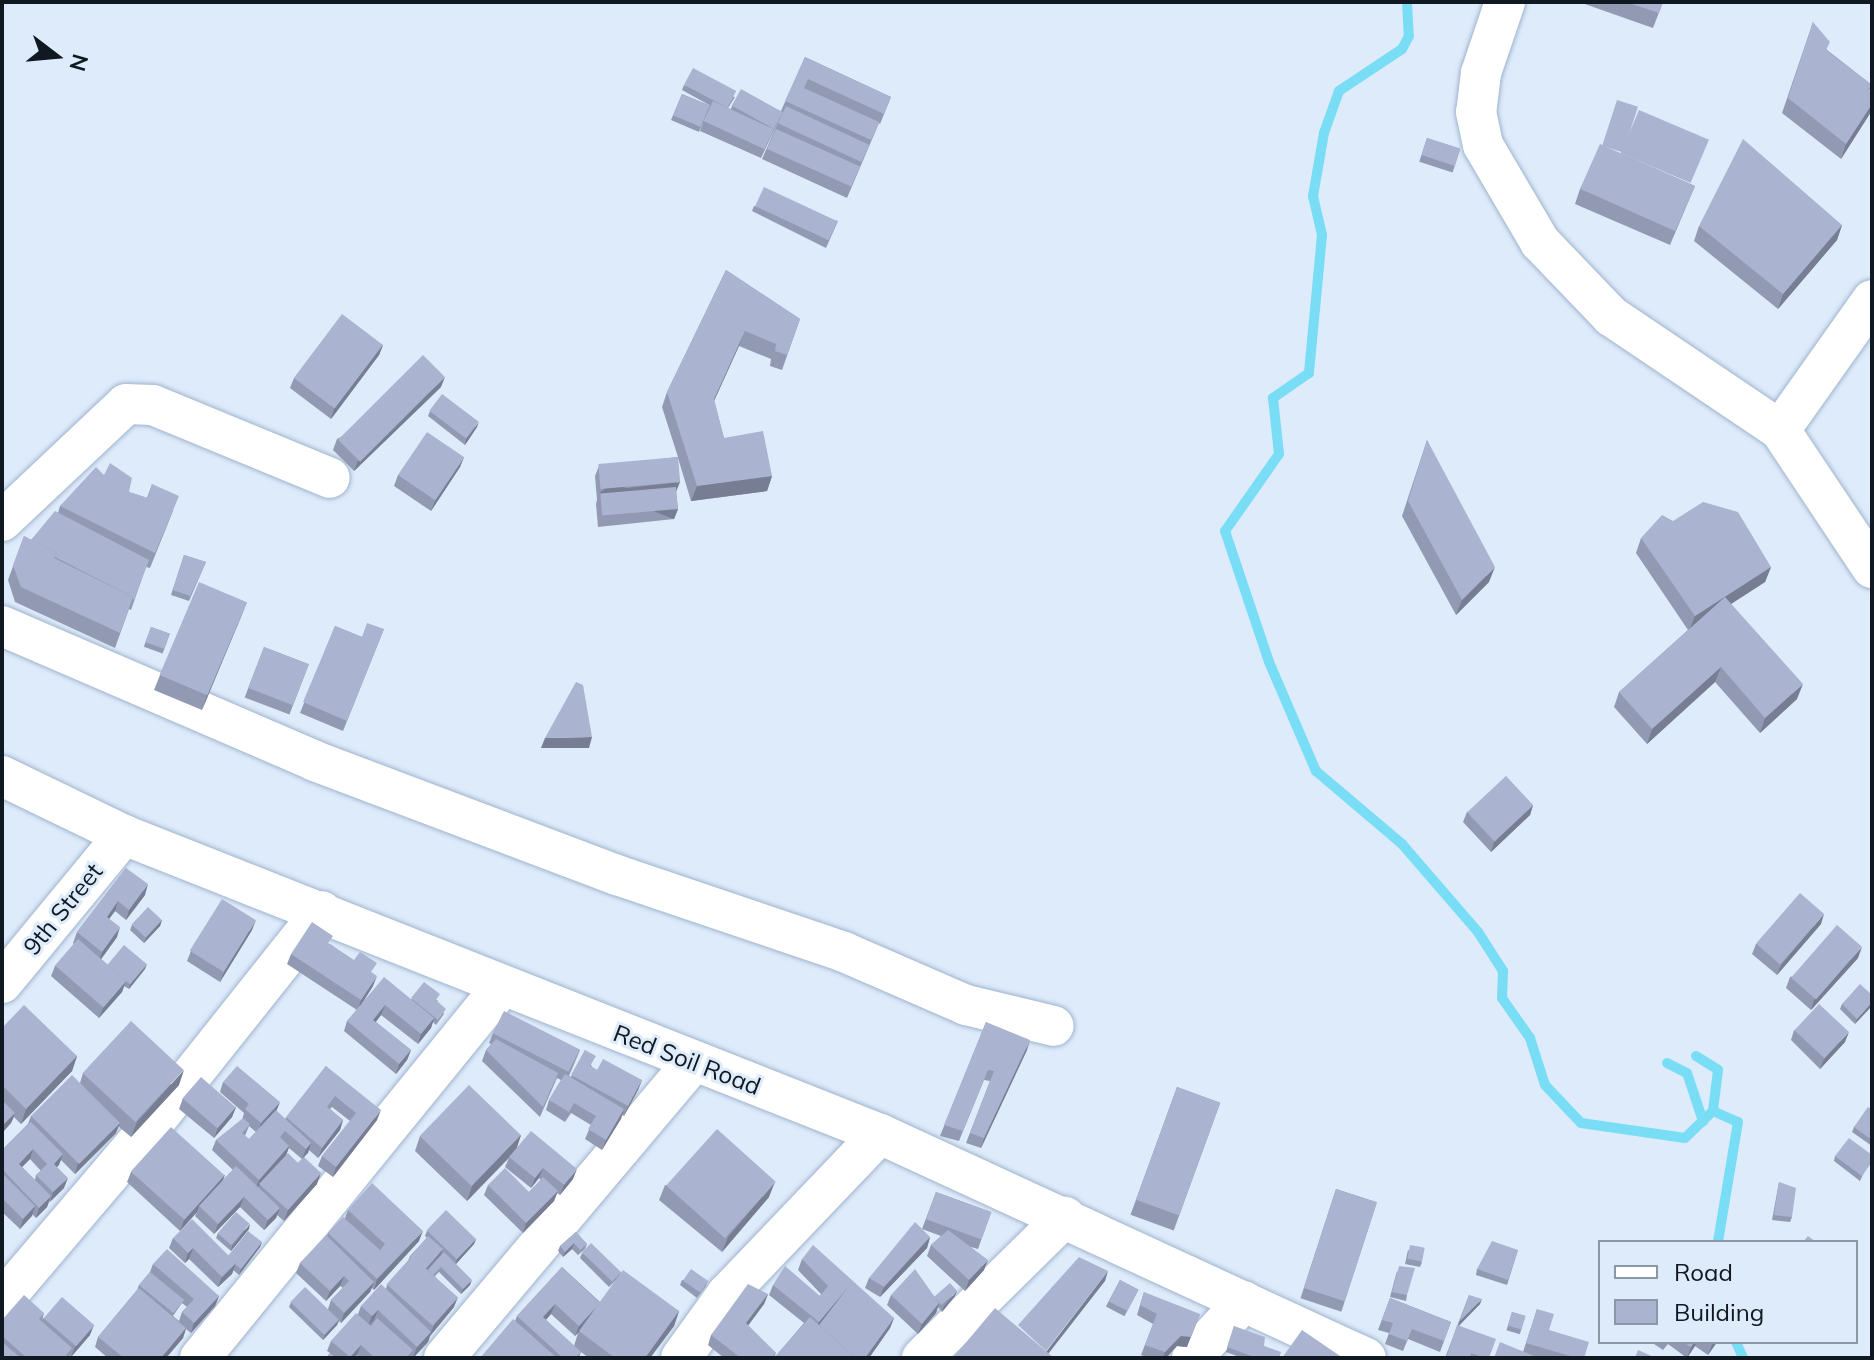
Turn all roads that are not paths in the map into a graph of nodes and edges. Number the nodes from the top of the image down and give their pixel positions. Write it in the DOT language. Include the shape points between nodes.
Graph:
graph roads {
  1 [pos="1505,2"];
  2 [pos="1872,300"];
  3 [pos="1780,430"];
  4 [pos="330,478"];
  5 [pos="2,521"];
  6 [pos="1872,568"];
  7 [pos="2,626"];
  8 [pos="2,776"];
  9 [pos="124,835"];
  10 [pos="322,911"];
  11 [pos="2,983"];
  12 [pos="501,987"];
  13 [pos="1054,1026"];
  14 [pos="692,1063"];
  15 [pos="880,1134"];
  16 [pos="1065,1217"];
  17 [pos="2,1301"];
  18 [pos="1244,1301"];
  19 [pos="200,1358"];
  20 [pos="444,1358"];
  21 [pos="681,1358"];
  22 [pos="922,1358"];
  23 [pos="1192,1358"];
  24 [pos="1366,1358"];
  1 -- 3 [label="street" via="1481,73 1476,112 1483,145 1540,242 1611,316"];
  2 -- 3 [label="street"];
  3 -- 6 [label="street"];
  4 -- 5 [label="street" via="153,405 126,404"];
  7 -- 13 [label="street" via="373,783 617,875 844,952 966,1005"];
  8 -- 9 [label="street, Red Soil Road"];
  9 -- 10 [label="street, Red Soil Road"];
  9 -- 11 [label="street, 9th Street"];
  10 -- 12 [label="street, Red Soil Road"];
  10 -- 17 [label="street" via="155,1121"];
  12 -- 14 [label="street, Red Soil Road"];
  12 -- 19 [label="street"];
  14 -- 15 [label="street, Red Soil Road"];
  14 -- 20 [label="street"];
  15 -- 16 [label="street, Red Soil Road"];
  15 -- 21 [label="street" via="727,1294"];
  16 -- 18 [label="street, Red Soil Road"];
  16 -- 22 [label="street"];
  18 -- 23 [label="street"];
  18 -- 24 [label="street, Red Soil Road"];
}
